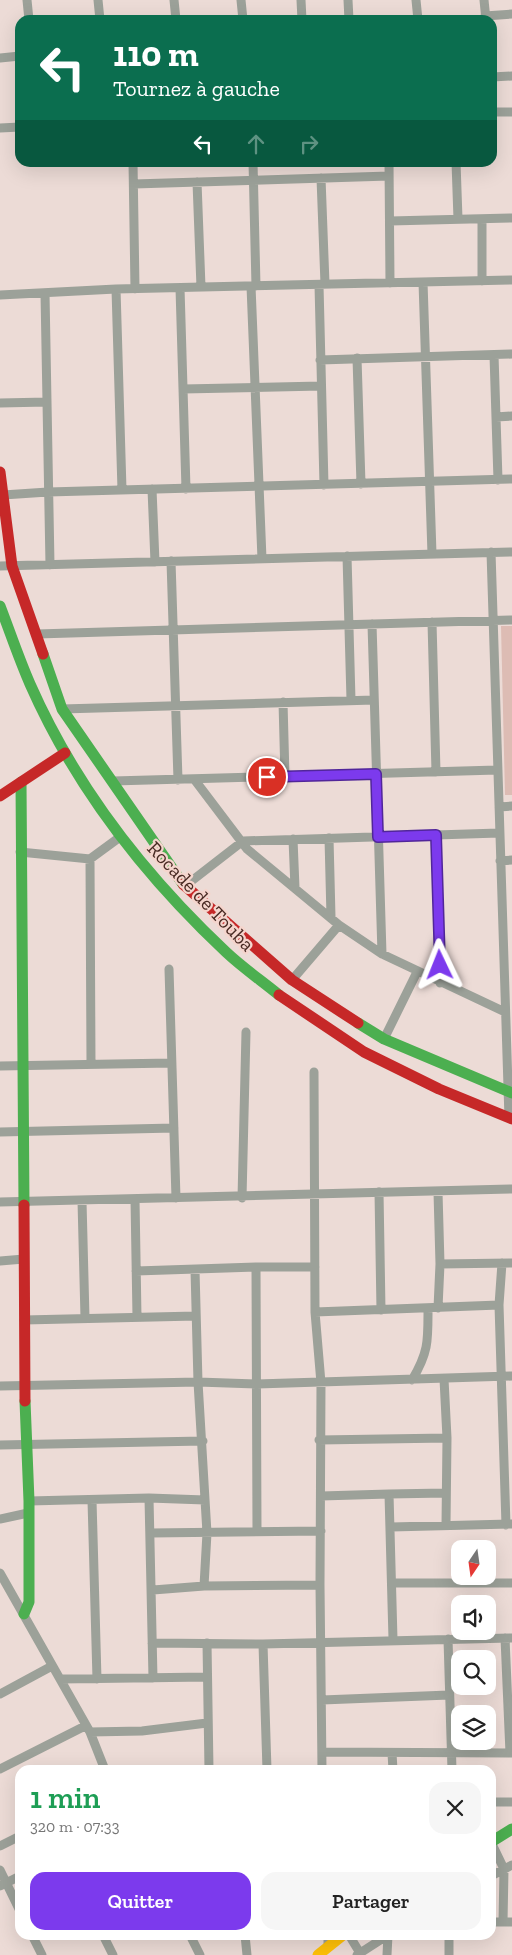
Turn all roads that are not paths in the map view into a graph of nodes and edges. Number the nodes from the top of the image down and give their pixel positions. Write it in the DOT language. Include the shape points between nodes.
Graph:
graph roads {
  1 [pos="27,0"];
  2 [pos="98,0"];
  3 [pos="174,0"];
  4 [pos="241,0"];
  5 [pos="301,0"];
  6 [pos="348,0"];
  7 [pos="416,0"];
  8 [pos="484,0"];
  9 [pos="512,14"];
  10 [pos="28,15"];
  11 [pos="100,15"];
  12 [pos="176,15"];
  13 [pos="242,15"];
  14 [pos="302,15"];
  15 [pos="350,15"];
  16 [pos="418,15"];
  17 [pos="486,15"];
  18 [pos="497,16"];
  19 [pos="15,56"];
  20 [pos="0,58"];
  21 [pos="512,76"];
  22 [pos="497,77"];
  23 [pos="497,112"];
  24 [pos="512,112"];
  25 [pos="15,127"];
  26 [pos="0,128"];
  27 [pos="133,167"];
  28 [pos="253,167"];
  29 [pos="389,167"];
  30 [pos="456,167"];
  31 [pos="389,176"];
  32 [pos="321,178"];
  33 [pos="254,180"];
  34 [pos="197,182"];
  35 [pos="134,184"];
  36 [pos="512,218"];
  37 [pos="458,219"];
  38 [pos="482,219"];
  39 [pos="390,221"];
  40 [pos="512,280"];
  41 [pos="482,281"];
  42 [pos="423,282"];
  43 [pos="390,283"];
  44 [pos="322,285"];
  45 [pos="254,286"];
  46 [pos="201,287"];
  47 [pos="180,288"];
  48 [pos="116,289"];
  49 [pos="135,289"];
  50 [pos="45,293"];
  51 [pos="0,295"];
  52 [pos="494,354"];
  53 [pos="512,354"];
  54 [pos="425,356"];
  55 [pos="357,358"];
  56 [pos="320,360"];
  57 [pos="321,386"];
  58 [pos="256,388"];
  59 [pos="183,389"];
  60 [pos="47,402"];
  61 [pos="0,403"];
  62 [pos="512,416"];
  63 [pos="496,417"];
  64 [pos="0,472"];
  65 [pos="512,479"];
  66 [pos="498,480"];
  67 [pos="429,482"];
  68 [pos="361,484"];
  69 [pos="324,485"];
  70 [pos="260,486"];
  71 [pos="152,489"];
  72 [pos="186,489"];
  73 [pos="122,490"];
  74 [pos="48,492"];
  75 [pos="3,495"];
  76 [pos="491,552"];
  77 [pos="512,552"];
  78 [pos="432,554"];
  79 [pos="346,556"];
  80 [pos="262,559"];
  81 [pos="155,562"];
  82 [pos="171,562"];
  83 [pos="50,565"];
  84 [pos="0,566"];
  85 [pos="12,566"];
  86 [pos="1,610"];
  87 [pos="512,620"];
  88 [pos="493,621"];
  89 [pos="432,622"];
  90 [pos="372,624"];
  91 [pos="349,625"];
  92 [pos="173,630"];
  93 [pos="37,634"];
  94 [pos="351,700"];
  95 [pos="374,700"];
  96 [pos="282,702"];
  97 [pos="176,706"];
  98 [pos="62,709"];
  99 [pos="65,753"];
  100 [pos="497,770"];
  101 [pos="436,772"];
  102 [pos="376,774"];
  103 [pos="285,776"];
  104 [pos="194,779"];
  105 [pos="178,780"];
  106 [pos="113,781"];
  107 [pos="21,782"];
  108 [pos="0,796"];
  109 [pos="512,806"];
  110 [pos="499,807"];
  111 [pos="499,834"];
  112 [pos="436,835"];
  113 [pos="120,837"];
  114 [pos="378,837"];
  115 [pos="329,838"];
  116 [pos="294,839"];
  117 [pos="243,841"];
  118 [pos="20,852"];
  119 [pos="90,860"];
  120 [pos="512,860"];
  121 [pos="500,861"];
  122 [pos="185,886"];
  123 [pos="295,888"];
  124 [pos="331,918"];
  125 [pos="339,925"];
  126 [pos="382,954"];
  127 [pos="169,969"];
  128 [pos="417,972"];
  129 [pos="292,980"];
  130 [pos="440,983"];
  131 [pos="508,1018"];
  132 [pos="246,1032"];
  133 [pos="384,1039"];
  134 [pos="171,1063"];
  135 [pos="91,1064"];
  136 [pos="0,1066"];
  137 [pos="22,1066"];
  138 [pos="314,1072"];
  139 [pos="510,1093"];
  140 [pos="510,1118"];
  141 [pos="174,1128"];
  142 [pos="0,1132"];
  143 [pos="22,1132"];
  144 [pos="512,1189"];
  145 [pos="378,1192"];
  146 [pos="438,1192"];
  147 [pos="314,1195"];
  148 [pos="176,1198"];
  149 [pos="242,1198"];
  150 [pos="134,1199"];
  151 [pos="82,1201"];
  152 [pos="0,1202"];
  153 [pos="23,1202"];
  154 [pos="24,1259"];
  155 [pos="0,1260"];
  156 [pos="502,1263"];
  157 [pos="512,1263"];
  158 [pos="440,1264"];
  159 [pos="256,1267"];
  160 [pos="315,1268"];
  161 [pos="195,1270"];
  162 [pos="136,1271"];
  163 [pos="500,1305"];
  164 [pos="433,1308"];
  165 [pos="381,1310"];
  166 [pos="315,1312"];
  167 [pos="196,1316"];
  168 [pos="138,1317"];
  169 [pos="85,1318"];
  170 [pos="24,1320"];
  171 [pos="512,1376"];
  172 [pos="502,1377"];
  173 [pos="444,1379"];
  174 [pos="412,1380"];
  175 [pos="198,1382"];
  176 [pos="322,1383"];
  177 [pos="257,1384"];
  178 [pos="25,1385"];
  179 [pos="0,1386"];
  180 [pos="447,1438"];
  181 [pos="320,1440"];
  182 [pos="203,1441"];
  183 [pos="0,1445"];
  184 [pos="25,1445"];
  185 [pos="445,1492"];
  186 [pos="390,1494"];
  187 [pos="321,1496"];
  188 [pos="149,1498"];
  189 [pos="92,1500"];
  190 [pos="205,1500"];
  191 [pos="29,1501"];
  192 [pos="28,1513"];
  193 [pos="0,1519"];
  194 [pos="446,1524"];
  195 [pos="509,1524"];
  196 [pos="391,1527"];
  197 [pos="258,1530"];
  198 [pos="321,1531"];
  199 [pos="151,1532"];
  200 [pos="207,1533"];
  201 [pos="0,1573"];
  202 [pos="512,1583"];
  203 [pos="392,1584"];
  204 [pos="320,1585"];
  205 [pos="204,1586"];
  206 [pos="153,1590"];
  207 [pos="24,1614"];
  208 [pos="508,1638"];
  209 [pos="448,1639"];
  210 [pos="393,1640"];
  211 [pos="321,1641"];
  212 [pos="152,1643"];
  213 [pos="207,1643"];
  214 [pos="263,1644"];
  215 [pos="52,1666"];
  216 [pos="153,1678"];
  217 [pos="207,1678"];
  218 [pos="97,1679"];
  219 [pos="60,1680"];
  220 [pos="0,1694"];
  221 [pos="449,1695"];
  222 [pos="322,1700"];
  223 [pos="208,1723"];
  224 [pos="88,1729"];
  225 [pos="322,1752"];
  226 [pos="452,1752"];
  227 [pos="392,1753"];
  228 [pos="511,1753"];
  229 [pos="103,1765"];
  230 [pos="209,1765"];
  231 [pos="267,1765"];
  232 [pos="322,1765"];
  233 [pos="393,1765"];
  234 [pos="452,1765"];
  235 [pos="0,1769"];
  236 [pos="496,1802"];
  237 [pos="512,1802"];
  238 [pos="512,1830"];
  239 [pos="15,1838"];
  240 [pos="496,1839"];
  241 [pos="0,1846"];
  242 [pos="496,1849"];
  243 [pos="508,1867"];
  244 [pos="0,1870"];
  245 [pos="496,1873"];
  246 [pos="15,1878"];
  247 [pos="3,1884"];
  248 [pos="15,1903"];
  249 [pos="507,1922"];
  250 [pos="34,1940"];
  251 [pos="106,1940"];
  252 [pos="192,1940"];
  253 [pos="246,1940"];
  254 [pos="328,1940"];
  255 [pos="352,1940"];
  256 [pos="380,1940"];
  257 [pos="388,1940"];
  258 [pos="449,1940"];
  259 [pos="359,1954"];
  260 [pos="42,1955"];
  261 [pos="113,1955"];
  262 [pos="200,1955"];
  263 [pos="247,1955"];
  264 [pos="318,1955"];
  265 [pos="387,1955"];
  266 [pos="449,1955"];
  1 -- 10 [label="street"];
  2 -- 11 [label="street"];
  3 -- 12 [label="street"];
  4 -- 13 [label="street"];
  5 -- 14 [label="street"];
  6 -- 15 [label="street"];
  7 -- 16 [label="street"];
  8 -- 17 [label="street"];
  9 -- 18 [label="street"];
  19 -- 20 [label="street"];
  21 -- 22 [label="street"];
  23 -- 24 [label="street"];
  25 -- 26 [label="street"];
  27 -- 35 [label="street"];
  28 -- 33 [label="street"];
  29 -- 31 [label="street"];
  30 -- 37 [label="street"];
  31 -- 32 [label="street"];
  31 -- 39 [label="street"];
  32 -- 33 [label="street"];
  32 -- 44 [label="street"];
  33 -- 34 [label="street"];
  33 -- 45 [label="street"];
  34 -- 35 [label="street"];
  34 -- 46 [label="street"];
  35 -- 49 [label="street"];
  36 -- 38 [label="street"];
  37 -- 38 [label="street"];
  37 -- 39 [label="street"];
  38 -- 41 [label="street"];
  39 -- 43 [label="street"];
  40 -- 41 [label="street"];
  41 -- 42 [label="street"];
  42 -- 43 [label="street"];
  42 -- 54 [label="street"];
  43 -- 44 [label="street"];
  44 -- 45 [label="street"];
  44 -- 56 [label="street"];
  45 -- 46 [label="street"];
  45 -- 58 [label="street"];
  46 -- 47 [label="street"];
  47 -- 49 [label="street"];
  47 -- 59 [label="street"];
  48 -- 49 [label="street"];
  48 -- 50 [label="street"];
  48 -- 73 [label="street"];
  50 -- 51 [label="street"];
  50 -- 60 [label="street"];
  52 -- 53 [label="street"];
  52 -- 54 [label="street"];
  52 -- 63 [label="street"];
  54 -- 55 [label="street"];
  54 -- 67 [label="street"];
  55 -- 56 [label="street"];
  55 -- 68 [label="street"];
  56 -- 57 [label="street"];
  57 -- 58 [label="street"];
  57 -- 69 [label="street"];
  58 -- 59 [label="street"];
  58 -- 70 [label="street"];
  59 -- 72 [label="street"];
  60 -- 61 [label="street"];
  60 -- 74 [label="street"];
  62 -- 63 [label="street"];
  63 -- 66 [label="street"];
  64 -- 75 [label="street"];
  65 -- 66 [label="street"];
  66 -- 67 [label="street"];
  67 -- 68 [label="street"];
  67 -- 78 [label="street"];
  68 -- 69 [label="street"];
  69 -- 70 [label="street"];
  70 -- 72 [label="street"];
  70 -- 80 [label="street"];
  71 -- 72 [label="street"];
  71 -- 73 [label="street"];
  71 -- 81 [label="street"];
  73 -- 74 [label="street"];
  74 -- 75 [label="street"];
  74 -- 83 [label="street"];
  75 -- 85 [label="street"];
  76 -- 77 [label="street"];
  76 -- 78 [label="street"];
  76 -- 88 [label="street"];
  78 -- 79 [label="street"];
  79 -- 80 [label="street"];
  79 -- 91 [label="street"];
  80 -- 82 [label="street"];
  81 -- 82 [label="street"];
  81 -- 83 [label="street"];
  82 -- 92 [label="street"];
  83 -- 85 [label="street"];
  84 -- 85 [label="street"];
  85 -- 93 [label="street"];
  86 -- 99 [label="street, Rocade de Touba" via="38,704"];
  87 -- 88 [label="street"];
  88 -- 89 [label="street"];
  88 -- 100 [label="street"];
  89 -- 90 [label="street"];
  89 -- 101 [label="street"];
  90 -- 91 [label="street"];
  90 -- 95 [label="street"];
  91 -- 92 [label="street"];
  91 -- 94 [label="street"];
  92 -- 93 [label="street"];
  92 -- 97 [label="street"];
  93 -- 98 [label="street"];
  94 -- 95 [label="street"];
  94 -- 96 [label="street"];
  95 -- 102 [label="street"];
  96 -- 97 [label="street"];
  96 -- 103 [label="street"];
  97 -- 98 [label="street"];
  97 -- 105 [label="street"];
  98 -- 106 [label="street"];
  99 -- 107 [label="street"];
  99 -- 113 [label="street, Rocade de Touba"];
  100 -- 101 [label="street"];
  100 -- 110 [label="street"];
  101 -- 102 [label="street"];
  102 -- 103 [label="street"];
  102 -- 114 [label="street"];
  103 -- 104 [label="street"];
  104 -- 105 [label="street"];
  104 -- 117 [label="street"];
  105 -- 106 [label="street"];
  106 -- 122 [label="street"];
  107 -- 108 [label="street"];
  107 -- 118 [label="street"];
  109 -- 110 [label="street"];
  110 -- 111 [label="street"];
  111 -- 112 [label="street"];
  111 -- 121 [label="street"];
  112 -- 114 [label="street"];
  112 -- 130 [label="street"];
  113 -- 119 [label="street"];
  113 -- 140 [label="street, Rocade de Touba" via="198,926 237,963 309,1018 418,1080"];
  114 -- 115 [label="street"];
  114 -- 126 [label="street"];
  115 -- 116 [label="street"];
  115 -- 124 [label="street"];
  116 -- 117 [label="street"];
  116 -- 123 [label="street"];
  117 -- 122 [label="street"];
  117 -- 123 [label="street" via="247,848"];
  118 -- 119 [label="street"];
  118 -- 137 [label="street"];
  119 -- 135 [label="street"];
  120 -- 121 [label="street"];
  121 -- 131 [label="street"];
  122 -- 129 [label="street"];
  123 -- 124 [label="street"];
  124 -- 125 [label="street"];
  125 -- 126 [label="street"];
  125 -- 129 [label="street"];
  126 -- 128 [label="street"];
  127 -- 134 [label="street"];
  128 -- 130 [label="street"];
  128 -- 133 [label="street"];
  129 -- 133 [label="street"];
  130 -- 131 [label="street"];
  131 -- 139 [label="street"];
  132 -- 149 [label="street"];
  133 -- 139 [label="street"];
  134 -- 135 [label="street"];
  134 -- 141 [label="street"];
  135 -- 137 [label="street"];
  136 -- 137 [label="street"];
  137 -- 143 [label="street"];
  138 -- 147 [label="street"];
  139 -- 140 [label="street"];
  141 -- 143 [label="street"];
  141 -- 148 [label="street"];
  142 -- 143 [label="street"];
  143 -- 153 [label="street"];
  144 -- 146 [label="street"];
  145 -- 146 [label="street"];
  145 -- 147 [label="street"];
  145 -- 165 [label="street"];
  146 -- 158 [label="street"];
  147 -- 149 [label="street"];
  147 -- 160 [label="street"];
  148 -- 149 [label="street"];
  148 -- 150 [label="street"];
  150 -- 151 [label="street"];
  150 -- 162 [label="street"];
  151 -- 153 [label="street"];
  151 -- 169 [label="street"];
  152 -- 153 [label="street"];
  153 -- 154 [label="street"];
  154 -- 155 [label="street"];
  154 -- 170 [label="street"];
  156 -- 157 [label="street"];
  156 -- 158 [label="street"];
  156 -- 163 [label="street"];
  158 -- 164 [label="street"];
  159 -- 160 [label="street"];
  159 -- 161 [label="street"];
  159 -- 177 [label="street"];
  160 -- 166 [label="street"];
  161 -- 162 [label="street"];
  161 -- 167 [label="street"];
  162 -- 168 [label="street"];
  163 -- 164 [label="street"];
  163 -- 172 [label="street"];
  164 -- 165 [label="street"];
  164 -- 174 [label="street" via="424,1360"];
  165 -- 166 [label="street"];
  166 -- 176 [label="street"];
  167 -- 168 [label="street"];
  167 -- 175 [label="street"];
  168 -- 169 [label="street"];
  169 -- 170 [label="street"];
  170 -- 178 [label="street"];
  171 -- 172 [label="street"];
  172 -- 173 [label="street"];
  172 -- 195 [label="street"];
  173 -- 174 [label="street"];
  173 -- 180 [label="street"];
  174 -- 176 [label="street"];
  175 -- 177 [label="street"];
  175 -- 178 [label="street"];
  175 -- 182 [label="street"];
  176 -- 177 [label="street"];
  176 -- 181 [label="street"];
  177 -- 197 [label="street"];
  178 -- 179 [label="street"];
  178 -- 184 [label="street"];
  180 -- 181 [label="street"];
  180 -- 185 [label="street"];
  181 -- 187 [label="street"];
  182 -- 184 [label="street"];
  182 -- 190 [label="street"];
  183 -- 184 [label="street"];
  184 -- 191 [label="street"];
  185 -- 186 [label="street"];
  185 -- 194 [label="street"];
  186 -- 187 [label="street"];
  186 -- 196 [label="street"];
  187 -- 198 [label="street"];
  188 -- 189 [label="street"];
  188 -- 190 [label="street"];
  188 -- 199 [label="street"];
  189 -- 191 [label="street"];
  189 -- 218 [label="street"];
  190 -- 200 [label="street"];
  191 -- 192 [label="street"];
  192 -- 193 [label="street"];
  192 -- 207 [label="street" via="29,1602"];
  194 -- 195 [label="street"];
  194 -- 196 [label="street"];
  196 -- 203 [label="street"];
  197 -- 198 [label="street"];
  197 -- 200 [label="street"];
  198 -- 204 [label="street"];
  199 -- 200 [label="street"];
  199 -- 206 [label="street"];
  200 -- 205 [label="street"];
  201 -- 207 [label="street"];
  202 -- 203 [label="street"];
  203 -- 210 [label="street"];
  204 -- 205 [label="street"];
  204 -- 211 [label="street"];
  205 -- 206 [label="street"];
  206 -- 212 [label="street"];
  207 -- 215 [label="street"];
  208 -- 209 [label="street"];
  208 -- 228 [label="street"];
  209 -- 210 [label="street"];
  209 -- 221 [label="street"];
  210 -- 211 [label="street"];
  211 -- 214 [label="street"];
  211 -- 222 [label="street"];
  212 -- 213 [label="street"];
  212 -- 216 [label="street"];
  213 -- 214 [label="street"];
  213 -- 217 [label="street"];
  214 -- 231 [label="street"];
  215 -- 219 [label="street"];
  215 -- 220 [label="street"];
  216 -- 217 [label="street"];
  216 -- 218 [label="street"];
  217 -- 223 [label="street"];
  218 -- 219 [label="street"];
  219 -- 224 [label="street"];
  221 -- 222 [label="street"];
  221 -- 226 [label="street"];
  222 -- 225 [label="street"];
  223 -- 224 [label="street" via="142,1730"];
  223 -- 230 [label="street"];
  224 -- 229 [label="street"];
  224 -- 235 [label="street"];
  225 -- 227 [label="street"];
  225 -- 232 [label="street"];
  226 -- 227 [label="street"];
  226 -- 228 [label="street"];
  226 -- 234 [label="street"];
  227 -- 233 [label="street"];
  236 -- 237 [label="street"];
  238 -- 240 [label="street"];
  239 -- 241 [label="street"];
  242 -- 243 [label="street"];
  243 -- 245 [label="street"];
  243 -- 249 [label="street"];
  244 -- 247 [label="street"];
  246 -- 247 [label="street"];
  247 -- 248 [label="street"];
  250 -- 260 [label="street"];
  251 -- 261 [label="street"];
  252 -- 262 [label="street"];
  253 -- 263 [label="street"];
  254 -- 264 [label="street"];
  255 -- 259 [label="street"];
  256 -- 259 [label="street"];
  257 -- 265 [label="street"];
  258 -- 266 [label="street"];
}
